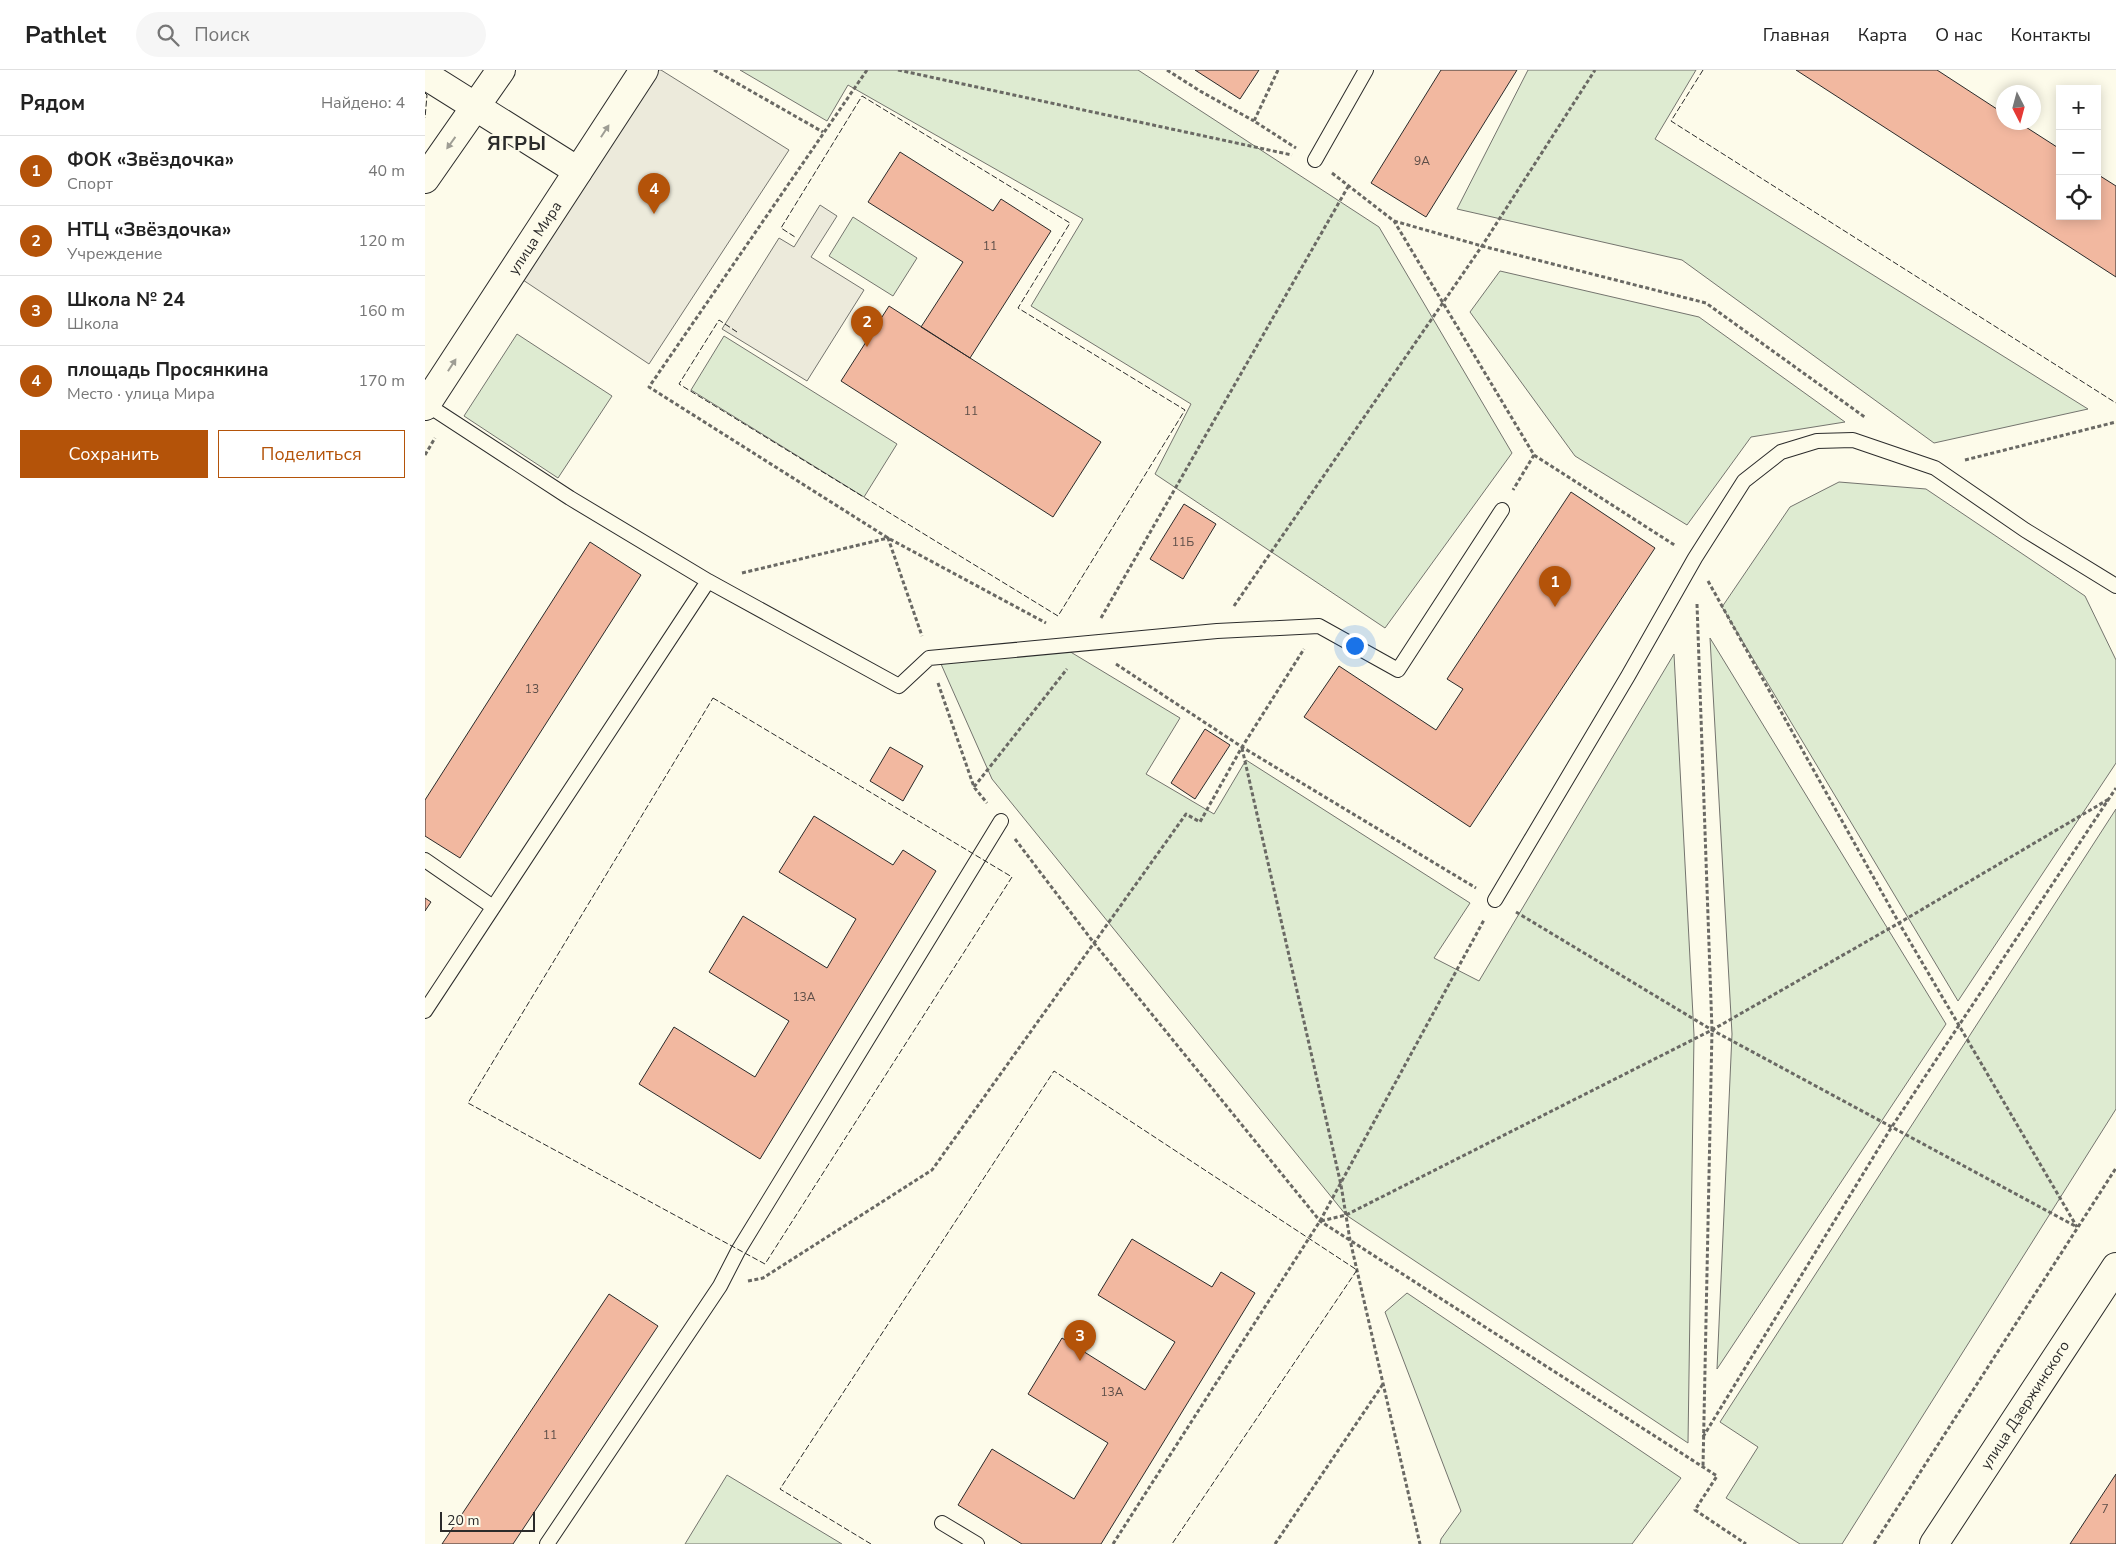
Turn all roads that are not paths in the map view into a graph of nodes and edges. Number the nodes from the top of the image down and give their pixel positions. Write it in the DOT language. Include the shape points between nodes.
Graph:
graph roads {
  1 [pos="501,70"];
  2 [pos="644,70"];
  3 [pos="1366,70"];
  4 [pos="425,75"];
  5 [pos="477,107"];
  6 [pos="1315,160"];
  7 [pos="579,172"];
  8 [pos="425,179"];
  9 [pos="425,405"];
  10 [pos="1502,510"];
  11 [pos="708,581"];
  12 [pos="2116,586"];
  13 [pos="1001,821"];
  14 [pos="425,860"];
  15 [pos="1495,900"];
  16 [pos="493,907"];
  17 [pos="425,1011"];
  18 [pos="2116,1266"];
  19 [pos="942,1523"];
  20 [pos="547,1544"];
  21 [pos="977,1544"];
  22 [pos="1934,1544"];
  1 -- 5 [label="main road"];
  7 -- 2 [label="main road, улица Мира, one-way"];
  3 -- 6 [label="lane"];
  4 -- 5 [label="main road"];
  5 -- 7 [label="main road"];
  5 -- 8 [label="main road, one-way"];
  9 -- 7 [label="main road, улица Мира, one-way"];
  9 -- 11 [label="lane"];
  10 -- 11 [label="lane" via="1398,670 1319,626 1217,630 929,658 899,686"];
  11 -- 16 [label="lane"];
  12 -- 15 [label="lane" via="2025,530 1935,468 1853,440 1817,441 1781,452 1744,481 1695,558"];
  13 -- 20 [label="lane" via="743,1242 720,1286"];
  14 -- 16 [label="lane"];
  16 -- 17 [label="lane"];
  18 -- 22 [label="main road, улица Дзержинского"];
  19 -- 21 [label="lane"];
}
